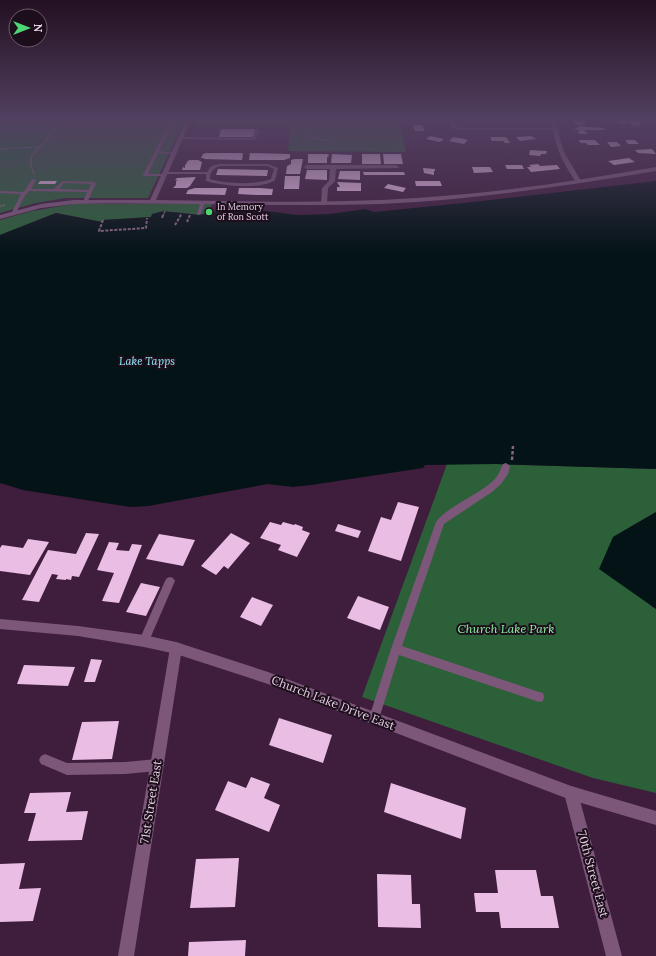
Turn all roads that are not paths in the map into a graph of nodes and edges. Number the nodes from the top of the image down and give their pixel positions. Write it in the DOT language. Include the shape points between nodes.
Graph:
graph roads {
  1 [pos="150,165"];
  2 [pos="168,165"];
  3 [pos="567,165"];
  4 [pos="307,167"];
  5 [pos="333,167"];
  6 [pos="396,167"];
  7 [pos="656,170"];
  8 [pos="208,173"];
  9 [pos="164,174"];
  10 [pos="34,180"];
  11 [pos="578,182"];
  12 [pos="56,190"];
  13 [pos="26,191"];
  14 [pos="90,191"];
  15 [pos="0,192"];
  16 [pos="84,202"];
  17 [pos="152,202"];
  18 [pos="203,202"];
  19 [pos="324,202"];
  20 [pos="14,212"];
  21 [pos="199,214"];
  22 [pos="0,217"];
  23 [pos="509,465"];
  24 [pos="170,581"];
  25 [pos="0,624"];
  26 [pos="144,640"];
  27 [pos="176,648"];
  28 [pos="396,649"];
  29 [pos="539,698"];
  30 [pos="374,718"];
  31 [pos="45,760"];
  32 [pos="157,765"];
  33 [pos="571,793"];
  34 [pos="656,818"];
  35 [pos="126,956"];
  36 [pos="614,956"];
  1 -- 9 [label="lane" via="145,175"];
  2 -- 9 [label="street"];
  3 -- 11 [label="street"];
  4 -- 5 [label="street"];
  5 -- 6 [label="street"];
  5 -- 19 [label="street" via="332,181 325,188"];
  7 -- 11 [label="street"];
  8 -- 8 [label="lane" via="208,180 213,183 266,183 273,180 276,168 268,165 220,165"];
  8 -- 9 [label="lane"];
  9 -- 17 [label="street"];
  10 -- 13 [label="lane"];
  11 -- 19 [label="street" via="428,199"];
  12 -- 13 [label="lane"];
  12 -- 14 [label="lane"];
  12 -- 14 [label="lane" via="63,182 94,183"];
  13 -- 15 [label="lane"];
  13 -- 20 [label="lane"];
  14 -- 16 [label="lane"];
  16 -- 17 [label="street"];
  16 -- 20 [label="street" via="52,204"];
  17 -- 18 [label="street"];
  18 -- 19 [label="street"];
  18 -- 21 [label="lane"];
  20 -- 22 [label="street"];
  23 -- 28 [label="lane" via="496,484 440,522"];
  24 -- 26 [label="lane"];
  25 -- 26 [label="street, Church Lake Drive East"];
  26 -- 27 [label="street, Church Lake Drive East"];
  27 -- 30 [label="street, Church Lake Drive East" via="268,678"];
  27 -- 32 [label="street, 71st Street East"];
  28 -- 29 [label="lane"];
  28 -- 30 [label="lane"];
  30 -- 33 [label="street, Church Lake Drive East"];
  31 -- 32 [label="lane" via="67,769"];
  32 -- 35 [label="street, 71st Street East"];
  33 -- 34 [label="street, Church Lake Drive East"];
  33 -- 36 [label="street, 70th Street East"];
}
